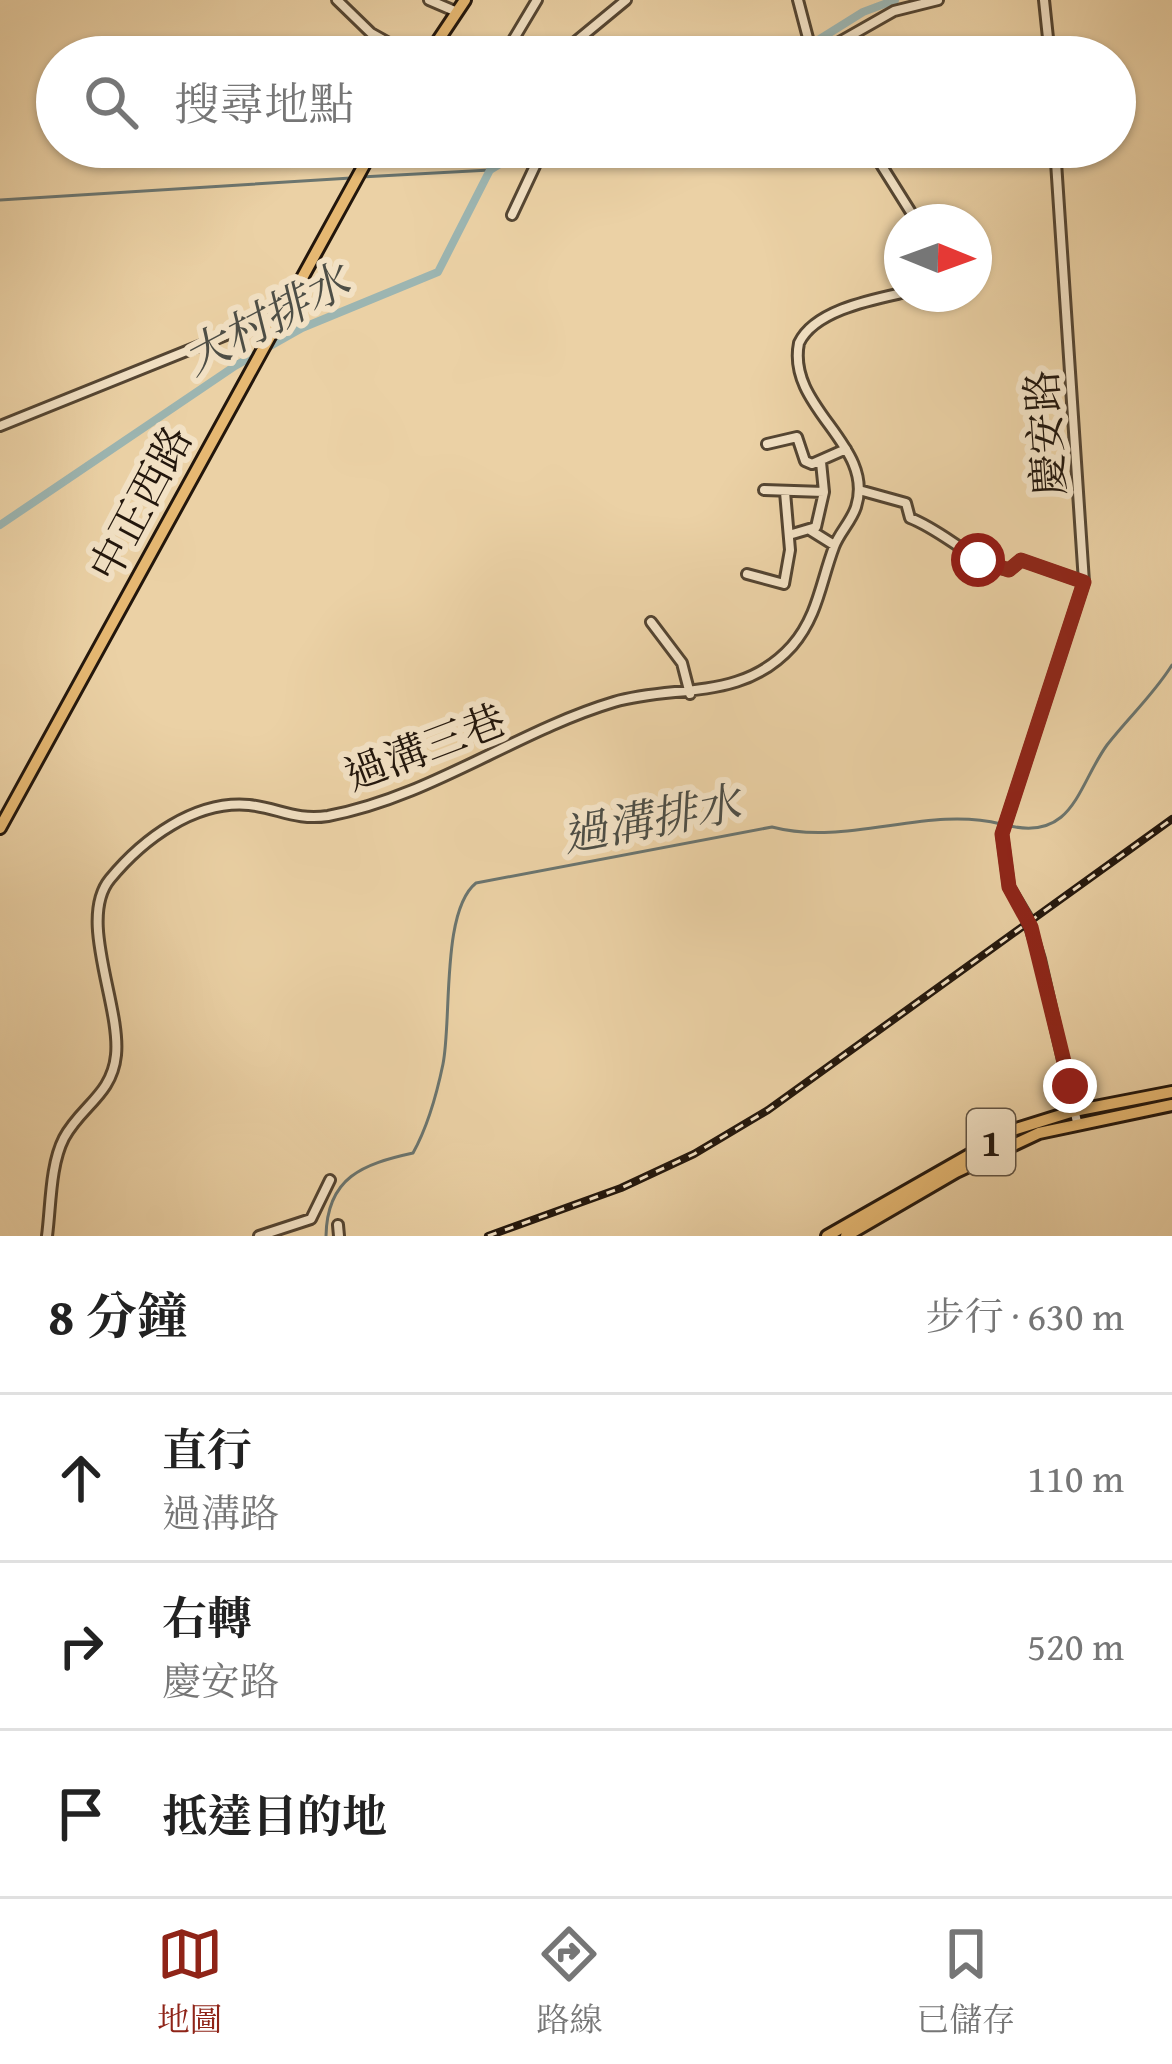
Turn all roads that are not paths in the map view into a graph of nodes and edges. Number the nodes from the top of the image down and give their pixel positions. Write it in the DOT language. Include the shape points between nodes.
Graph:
graph roads {
  1 [pos="337,0"];
  2 [pos="429,0"];
  3 [pos="465,0"];
  4 [pos="537,0"];
  5 [pos="626,0"];
  6 [pos="798,0"];
  7 [pos="938,0"];
  8 [pos="1044,0"];
  9 [pos="458,12"];
  10 [pos="375,36"];
  11 [pos="442,36"];
  12 [pos="516,36"];
  13 [pos="582,36"];
  14 [pos="806,36"];
  15 [pos="850,36"];
  16 [pos="1048,36"];
  17 [pos="362,168"];
  18 [pos="531,168"];
  19 [pos="883,168"];
  20 [pos="1055,168"];
  21 [pos="906,204"];
  22 [pos="512,215"];
  23 [pos="884,297"];
  24 [pos="281,313"];
  25 [pos="0,426"];
  26 [pos="767,444"];
  27 [pos="846,449"];
  28 [pos="821,462"];
  29 [pos="764,490"];
  30 [pos="859,490"];
  31 [pos="785,492"];
  32 [pos="824,492"];
  33 [pos="810,530"];
  34 [pos="789,536"];
  35 [pos="834,544"];
  36 [pos="747,574"];
  37 [pos="1084,582"];
  38 [pos="651,622"];
  39 [pos="690,694"];
  40 [pos="0,827"];
  41 [pos="1172,1092"];
  42 [pos="1172,1105"];
  43 [pos="1076,1116"];
  44 [pos="330,1180"];
  45 [pos="47,1236"];
  46 [pos="260,1236"];
  47 [pos="827,1236"];
  48 [pos="846,1236"];
  1 -- 10 [label="street"];
  2 -- 9 [label="street"];
  3 -- 9 [label="main road"];
  4 -- 12 [label="street"];
  5 -- 13 [label="street"];
  6 -- 14 [label="street"];
  7 -- 15 [label="street" via="894,11"];
  8 -- 16 [label="street"];
  9 -- 11 [label="main road"];
  17 -- 24 [label="main road, 中正西路"];
  18 -- 22 [label="street"];
  19 -- 21 [label="street"];
  20 -- 37 [label="street, 慶安路"];
  23 -- 27 [label="street" via="813,325 797,355 815,411"];
  24 -- 25 [label="street"];
  24 -- 40 [label="main road, 中正西路"];
  26 -- 28 [label="street" via="797,437 805,461"];
  27 -- 28 [label="street"];
  27 -- 30 [label="street"];
  28 -- 32 [label="street"];
  29 -- 31 [label="street"];
  30 -- 35 [label="street, 過溝三巷"];
  30 -- 37 [label="street" via="907,503 910,518 991,566 1009,570 1021,560"];
  31 -- 32 [label="street"];
  31 -- 34 [label="street"];
  32 -- 33 [label="street"];
  33 -- 34 [label="street"];
  33 -- 35 [label="street"];
  34 -- 36 [label="street" via="784,584"];
  35 -- 39 [label="street, 過溝三巷" via="822,594 792,646 722,688"];
  37 -- 43 [label="street, 慶安路" via="1002,834 1009,887 1031,927"];
  38 -- 39 [label="street" via="682,663"];
  39 -- 45 [label="street, 過溝三巷" via="614,702 334,815 287,819 220,805 167,827 99,896 116,1054 104,1093 64,1138"];
  41 -- 43 [label="main road, 1"];
  42 -- 43 [label="main road, 1"];
  43 -- 47 [label="main road, 1" via="1013,1130"];
  43 -- 48 [label="main road, 1"];
  44 -- 46 [label="street" via="311,1219"];
}
